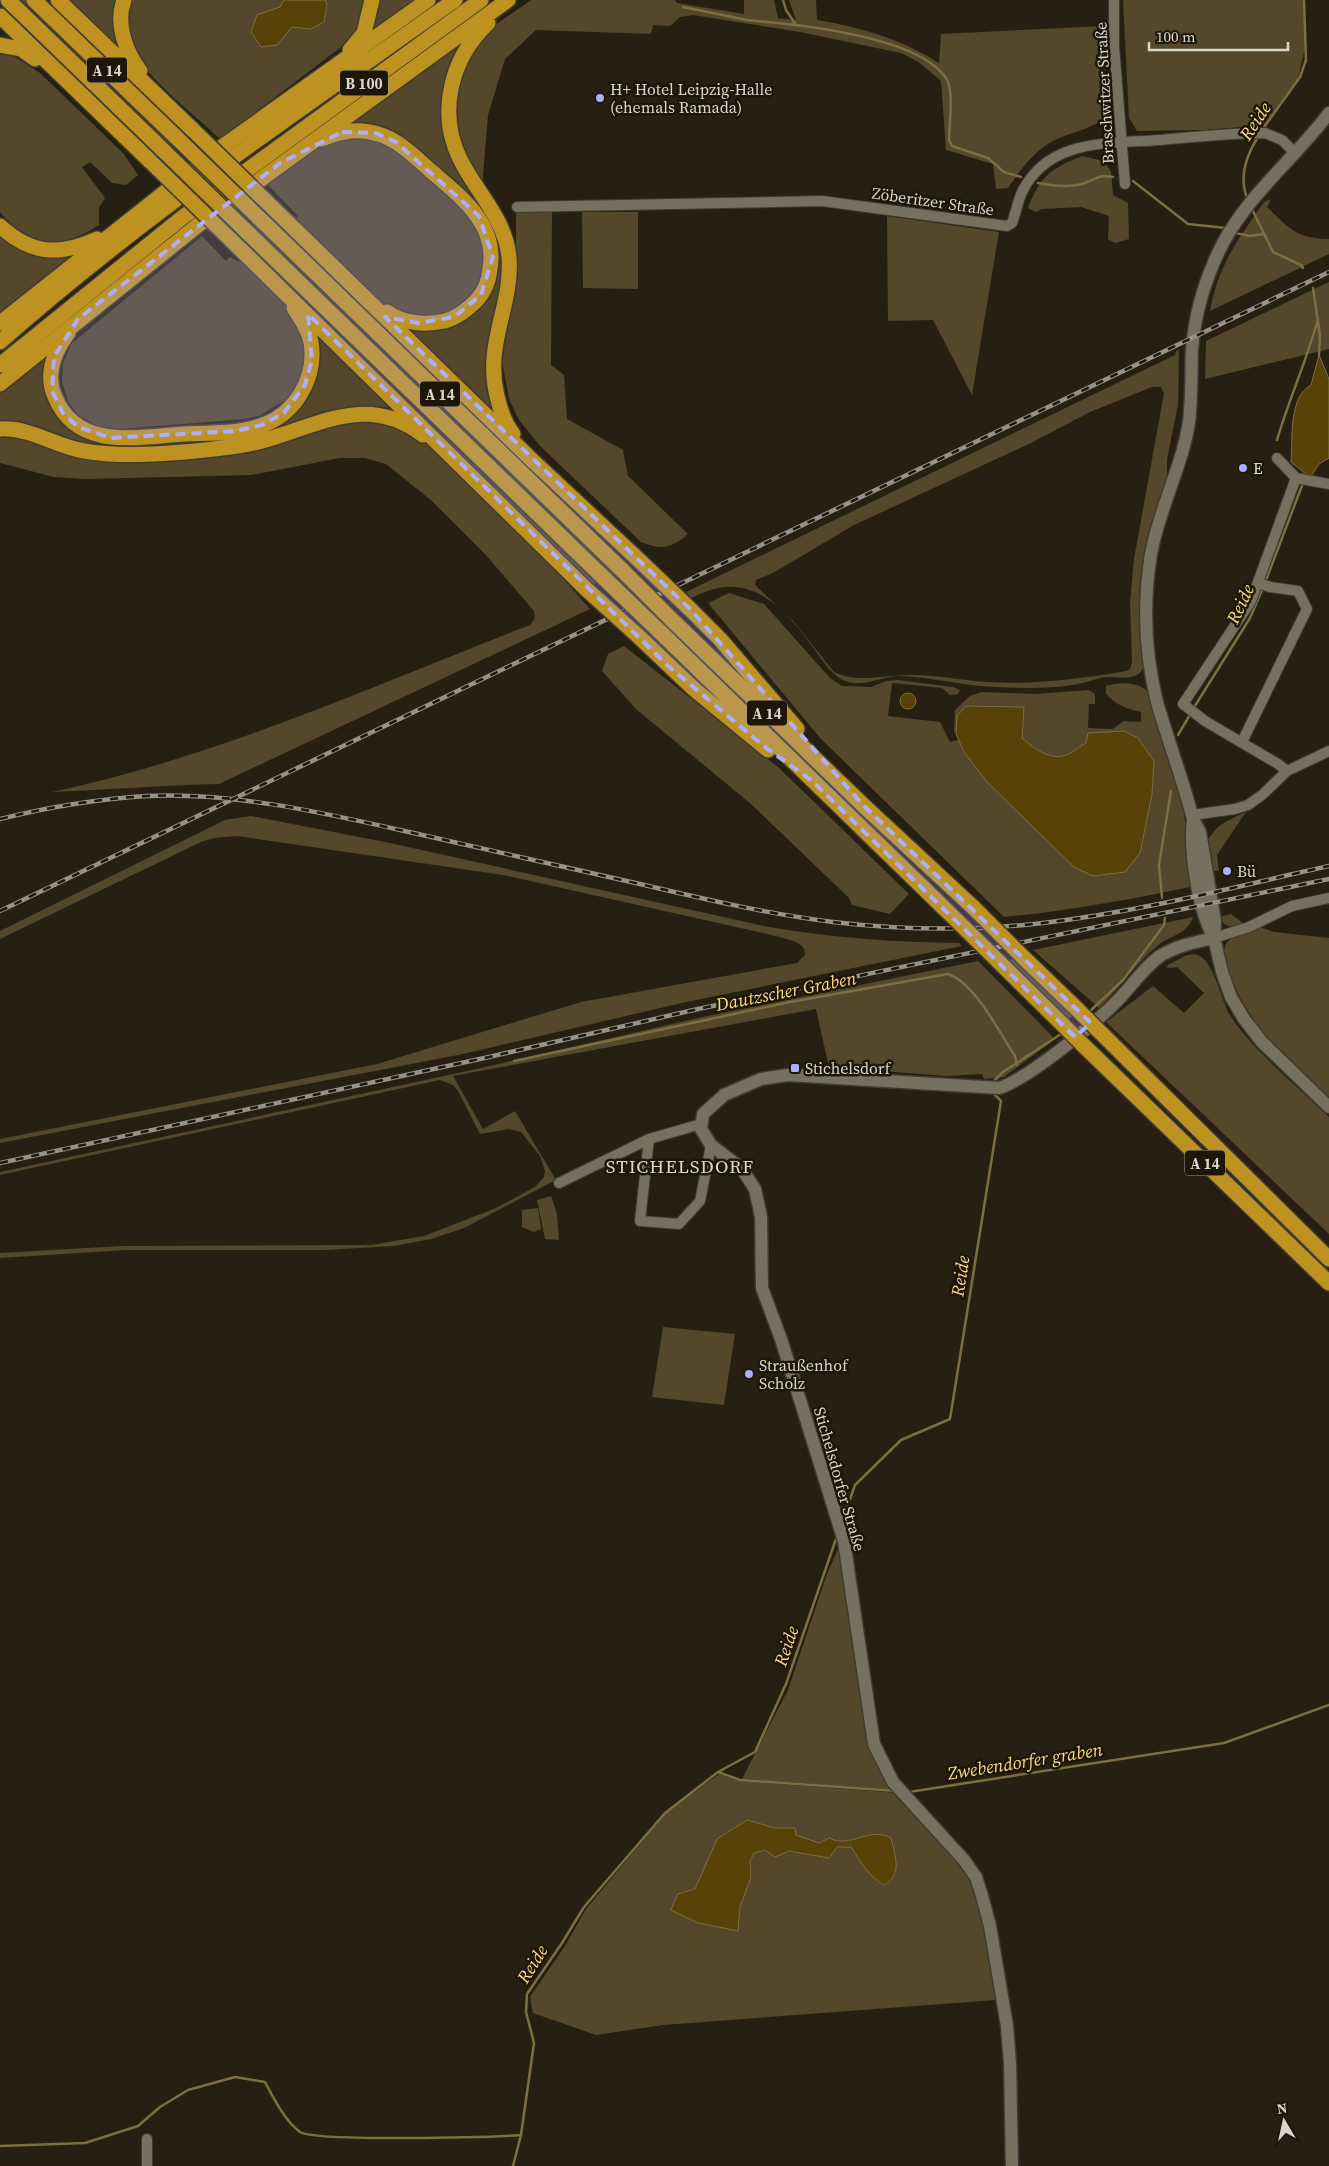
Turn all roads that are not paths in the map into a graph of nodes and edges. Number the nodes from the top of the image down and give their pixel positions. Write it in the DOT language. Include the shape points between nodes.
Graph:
graph roads {
  1 [pos="8,0"];
  2 [pos="34,0"];
  3 [pos="58,0"];
  4 [pos="124,0"];
  5 [pos="372,0"];
  6 [pos="428,0"];
  7 [pos="454,0"];
  8 [pos="480,0"];
  9 [pos="508,0"];
  10 [pos="513,0"];
  11 [pos="1114,0"];
  12 [pos="0,16"];
  13 [pos="0,45"];
  14 [pos="316,80"];
  15 [pos="73,87"];
  16 [pos="168,106"];
  17 [pos="1329,113"];
  18 [pos="1121,142"];
  19 [pos="1295,153"];
  20 [pos="280,164"];
  21 [pos="1125,184"];
  22 [pos="517,207"];
  23 [pos="0,226"];
  24 [pos="112,232"];
  25 [pos="281,288"];
  26 [pos="364,296"];
  27 [pos="78,320"];
  28 [pos="0,324"];
  29 [pos="0,342"];
  30 [pos="0,365"];
  31 [pos="0,384"];
  32 [pos="0,429"];
  33 [pos="1277,458"];
  34 [pos="533,461"];
  35 [pos="462,464"];
  36 [pos="1301,480"];
  37 [pos="1329,484"];
  38 [pos="1264,585"];
  39 [pos="1242,742"];
  40 [pos="1329,751"];
  41 [pos="1287,771"];
  42 [pos="811,780"];
  43 [pos="864,806"];
  44 [pos="1192,817"];
  45 [pos="1329,898"];
  46 [pos="1214,938"];
  47 [pos="1329,1107"];
  48 [pos="701,1124"];
  49 [pos="649,1139"];
  50 [pos="711,1144"];
  51 [pos="559,1183"];
  52 [pos="1329,1259"];
  53 [pos="1329,1283"];
  54 [pos="147,2139"];
  55 [pos="147,2166"];
  56 [pos="1012,2166"];
  1 -- 42 [label="highway, A 14, bridge"];
  2 -- 43 [label="highway, A 14, bridge"];
  3 -- 16 [label="highway"];
  4 -- 16 [label="highway" via="121,19 126,48 132,61"];
  5 -- 14 [label="highway" via="368,20 357,43"];
  6 -- 14 [label="highway"];
  7 -- 29 [label="highway, B 100" via="177,200 89,267"];
  8 -- 30 [label="highway, B 100" via="183,217"];
  9 -- 20 [label="highway"];
  10 -- 34 [label="highway" via="475,36 460,59 451,86 449,119 460,158 498,221 506,244 509,257 507,286 493,346 492,372 502,416"];
  11 -- 18 [label="street, Braschwitzer Straße"];
  12 -- 15 [label="highway"];
  13 -- 15 [label="highway" via="21,49"];
  14 -- 24 [label="highway"];
  15 -- 25 [label="highway, bridge"];
  16 -- 26 [label="highway, bridge"];
  17 -- 19 [label="street"];
  18 -- 19 [label="street, Zöberitzer Straße" via="1265,133 1275,135"];
  18 -- 21 [label="street, Braschwitzer Straße"];
  18 -- 22 [label="street, Zöberitzer Straße" via="1076,147 1042,166 1023,190 1012,222 1006,226 822,201"];
  19 -- 44 [label="street" via="1256,195 1229,233 1210,271 1197,315 1183,448 1156,533 1147,594 1148,648 1154,690"];
  20 -- 26 [label="highway" via="332,135 355,131 376,133 408,151 479,216 488,234 492,257 484,289 472,305 448,320 418,323 394,317"];
  20 -- 27 [label="highway"];
  23 -- 24 [label="highway" via="19,242 53,251 74,248"];
  24 -- 28 [label="highway"];
  25 -- 27 [label="highway" via="311,341 308,379 300,396 284,413 262,426 236,431 111,438 78,427 58,406 51,379 54,357"];
  25 -- 35 [label="highway"];
  26 -- 34 [label="highway"];
  27 -- 31 [label="highway"];
  32 -- 35 [label="highway" via="22,430 82,450 143,453 255,444 320,421 368,415 406,424"];
  33 -- 36 [label="street"];
  34 -- 43 [label="highway, bridge" via="720,639"];
  35 -- 42 [label="highway, bridge" via="586,588 713,705"];
  36 -- 37 [label="street"];
  36 -- 38 [label="street"];
  38 -- 39 [label="street" via="1298,591 1306,609"];
  38 -- 39 [label="street" via="1183,704"];
  39 -- 41 [label="street"];
  40 -- 41 [label="street"];
  41 -- 44 [label="street" via="1248,805"];
  42 -- 53 [label="highway, A 14, bridge"];
  43 -- 52 [label="highway, A 14, bridge" via="974,908"];
  44 -- 46 [label="street" via="1191,835 1198,883 1206,923"];
  45 -- 46 [label="street" via="1292,906 1249,927"];
  46 -- 47 [label="street" via="1227,987 1244,1019 1262,1042"];
  46 -- 48 [label="street" via="1179,947 1161,956 1101,1016 1009,1085 999,1088 788,1075 761,1078 724,1095 707,1110"];
  48 -- 49 [label="street"];
  48 -- 50 [label="street, Stichelsdorfer Straße"];
  49 -- 50 [label="street" via="640,1220 679,1224 700,1201"];
  49 -- 51 [label="street"];
  50 -- 56 [label="street, Stichelsdorfer Straße" via="742,1169 755,1189 761,1217 762,1288 781,1338 842,1535 871,1730 881,1762 906,1798 942,1832 964,1860 976,1877 982,1896 1007,2026"];
  54 -- 55 [label="street"];
}
